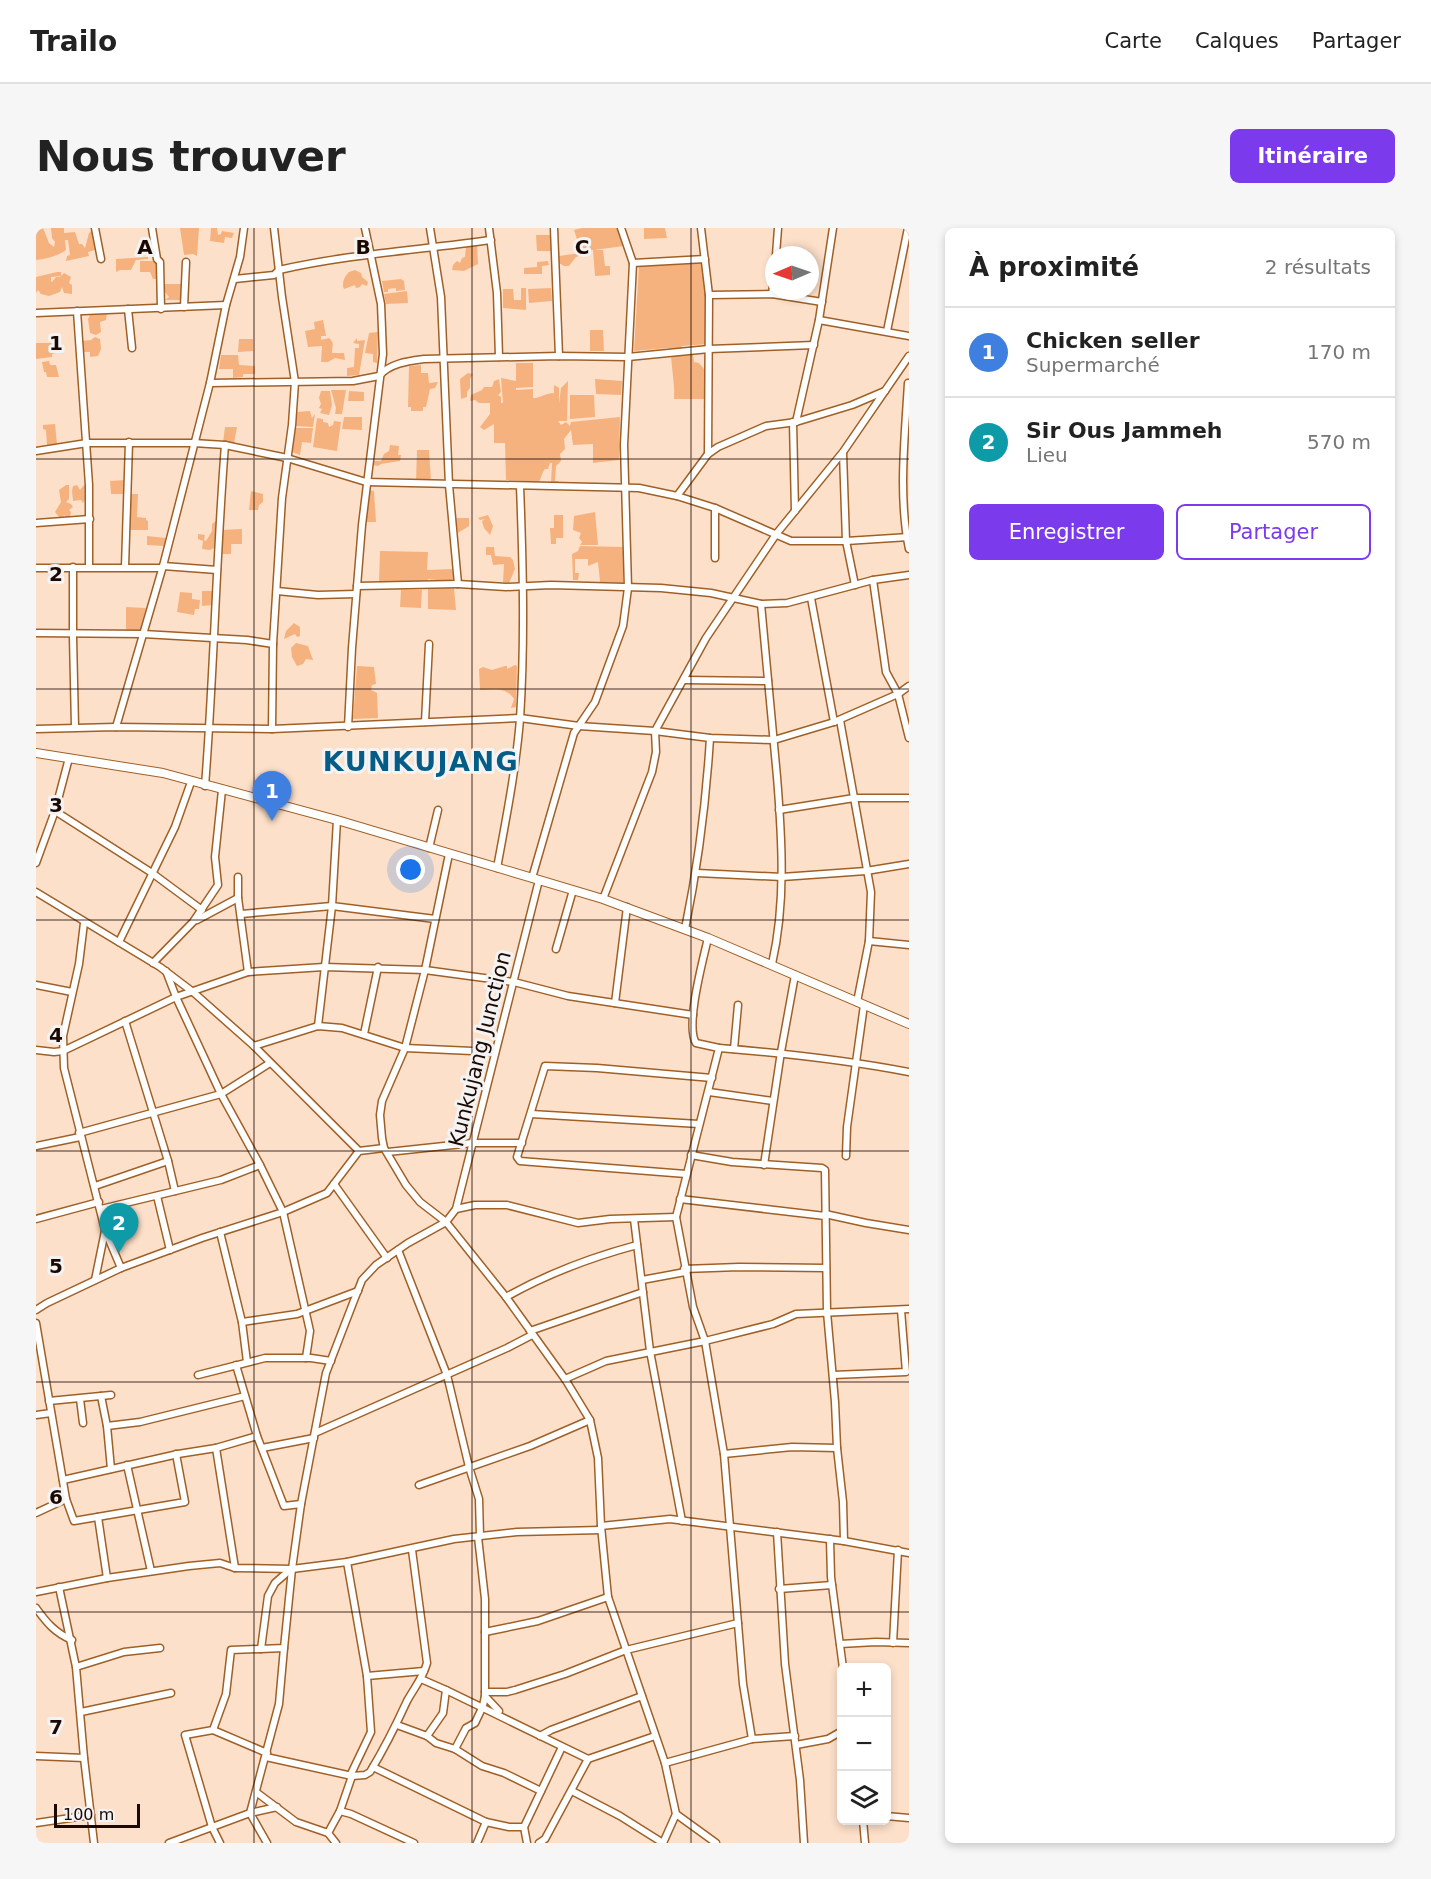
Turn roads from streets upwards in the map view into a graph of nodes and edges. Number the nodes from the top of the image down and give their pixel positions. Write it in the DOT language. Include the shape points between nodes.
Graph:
graph roads {
  1 [pos="95,228"];
  2 [pos="152,228"];
  3 [pos="244,228"];
  4 [pos="274,228"];
  5 [pos="365,228"];
  6 [pos="430,228"];
  7 [pos="489,228"];
  8 [pos="554,228"];
  9 [pos="621,228"];
  10 [pos="701,228"];
  11 [pos="778,228"];
  12 [pos="833,228"];
  13 [pos="908,228"];
  14 [pos="491,240"];
  15 [pos="777,246"];
  16 [pos="434,248"];
  17 [pos="371,254"];
  18 [pos="101,259"];
  19 [pos="705,259"];
  20 [pos="186,262"];
  21 [pos="633,263"];
  22 [pos="279,270"];
  23 [pos="235,279"];
  24 [pos="708,294"];
  25 [pos="765,294"];
  26 [pos="810,300"];
  27 [pos="822,302"];
  28 [pos="226,305"];
  29 [pos="184,307"];
  30 [pos="128,309"];
  31 [pos="161,309"];
  32 [pos="77,311"];
  33 [pos="36,313"];
  34 [pos="819,320"];
  35 [pos="887,331"];
  36 [pos="909,336"];
  37 [pos="814,345"];
  38 [pos="132,348"];
  39 [pos="709,349"];
  40 [pos="559,356"];
  41 [pos="909,356"];
  42 [pos="499,357"];
  43 [pos="628,357"];
  44 [pos="444,359"];
  45 [pos="379,376"];
  46 [pos="893,381"];
  47 [pos="210,382"];
  48 [pos="295,382"];
  49 [pos="909,383"];
  50 [pos="886,391"];
  51 [pos="795,422"];
  52 [pos="129,442"];
  53 [pos="87,443"];
  54 [pos="193,443"];
  55 [pos="225,445"];
  56 [pos="36,451"];
  57 [pos="843,452"];
  58 [pos="708,454"];
  59 [pos="287,458"];
  60 [pos="906,471"];
  61 [pos="366,482"];
  62 [pos="448,485"];
  63 [pos="520,486"];
  64 [pos="626,487"];
  65 [pos="676,496"];
  66 [pos="715,508"];
  67 [pos="795,512"];
  68 [pos="90,519"];
  69 [pos="36,523"];
  70 [pos="777,533"];
  71 [pos="908,537"];
  72 [pos="846,541"];
  73 [pos="909,549"];
  74 [pos="714,558"];
  75 [pos="74,567"];
  76 [pos="89,567"];
  77 [pos="125,567"];
  78 [pos="162,567"];
  79 [pos="36,568"];
  80 [pos="217,570"];
  81 [pos="909,575"];
  82 [pos="873,580"];
  83 [pos="458,584"];
  84 [pos="855,585"];
  85 [pos="357,586"];
  86 [pos="523,587"];
  87 [pos="628,588"];
  88 [pos="277,591"];
  89 [pos="356,594"];
  90 [pos="732,598"];
  91 [pos="811,598"];
  92 [pos="761,604"];
  93 [pos="36,633"];
  94 [pos="73,634"];
  95 [pos="143,634"];
  96 [pos="213,639"];
  97 [pos="273,644"];
  98 [pos="429,644"];
  99 [pos="684,680"];
  100 [pos="768,681"];
  101 [pos="909,686"];
  102 [pos="898,694"];
  103 [pos="520,718"];
  104 [pos="837,721"];
  105 [pos="425,722"];
  106 [pos="579,726"];
  107 [pos="75,727"];
  108 [pos="116,727"];
  109 [pos="348,727"];
  110 [pos="209,728"];
  111 [pos="36,729"];
  112 [pos="272,729"];
  113 [pos="655,731"];
  114 [pos="710,738"];
  115 [pos="909,738"];
  116 [pos="774,740"];
  117 [pos="36,753"];
  118 [pos="69,758"];
  119 [pos="191,782"];
  120 [pos="205,786"];
  121 [pos="222,790"];
  122 [pos="854,798"];
  123 [pos="909,798"];
  124 [pos="438,810"];
  125 [pos="779,810"];
  126 [pos="55,811"];
  127 [pos="337,820"];
  128 [pos="429,848"];
  129 [pos="449,854"];
  130 [pos="36,864"];
  131 [pos="909,864"];
  132 [pos="497,868"];
  133 [pos="866,872"];
  134 [pos="152,873"];
  135 [pos="697,873"];
  136 [pos="238,877"];
  137 [pos="782,877"];
  138 [pos="535,879"];
  139 [pos="573,890"];
  140 [pos="36,892"];
  141 [pos="238,898"];
  142 [pos="603,899"];
  143 [pos="332,906"];
  144 [pos="627,907"];
  145 [pos="202,910"];
  146 [pos="241,914"];
  147 [pos="435,919"];
  148 [pos="194,922"];
  149 [pos="84,923"];
  150 [pos="685,929"];
  151 [pos="708,938"];
  152 [pos="869,941"];
  153 [pos="119,942"];
  154 [pos="909,945"];
  155 [pos="556,949"];
  156 [pos="153,963"];
  157 [pos="771,964"];
  158 [pos="324,967"];
  159 [pos="378,967"];
  160 [pos="424,970"];
  161 [pos="166,971"];
  162 [pos="248,972"];
  163 [pos="795,975"];
  164 [pos="514,982"];
  165 [pos="36,985"];
  166 [pos="72,992"];
  167 [pos="193,992"];
  168 [pos="176,997"];
  169 [pos="615,1003"];
  170 [pos="861,1003"];
  171 [pos="738,1005"];
  172 [pos="693,1015"];
  173 [pos="125,1021"];
  174 [pos="909,1024"];
  175 [pos="318,1026"];
  176 [pos="364,1034"];
  177 [pos="254,1046"];
  178 [pos="405,1048"];
  179 [pos="719,1048"];
  180 [pos="734,1049"];
  181 [pos="36,1050"];
  182 [pos="63,1051"];
  183 [pos="495,1052"];
  184 [pos="781,1052"];
  185 [pos="857,1062"];
  186 [pos="270,1063"];
  187 [pos="909,1072"];
  188 [pos="712,1078"];
  189 [pos="708,1092"];
  190 [pos="221,1094"];
  191 [pos="773,1101"];
  192 [pos="153,1113"];
  193 [pos="531,1114"];
  194 [pos="699,1124"];
  195 [pos="80,1135"];
  196 [pos="472,1143"];
  197 [pos="522,1143"];
  198 [pos="36,1146"];
  199 [pos="386,1150"];
  200 [pos="359,1151"];
  201 [pos="691,1155"];
  202 [pos="846,1156"];
  203 [pos="168,1161"];
  204 [pos="260,1165"];
  205 [pos="764,1165"];
  206 [pos="686,1174"];
  207 [pos="334,1184"];
  208 [pos="95,1186"];
  209 [pos="175,1191"];
  210 [pos="158,1196"];
  211 [pos="680,1199"];
  212 [pos="100,1205"];
  213 [pos="456,1209"];
  214 [pos="283,1212"];
  215 [pos="825,1215"];
  216 [pos="676,1217"];
  217 [pos="36,1219"];
  218 [pos="634,1219"];
  219 [pos="446,1222"];
  220 [pos="105,1230"];
  221 [pos="909,1230"];
  222 [pos="220,1232"];
  223 [pos="638,1245"];
  224 [pos="170,1250"];
  225 [pos="398,1250"];
  226 [pos="387,1257"];
  227 [pos="121,1268"];
  228 [pos="826,1268"];
  229 [pos="685,1270"];
  230 [pos="95,1280"];
  231 [pos="642,1281"];
  232 [pos="358,1291"];
  233 [pos="643,1292"];
  234 [pos="506,1297"];
  235 [pos="909,1309"];
  236 [pos="36,1310"];
  237 [pos="901,1310"];
  238 [pos="304,1311"];
  239 [pos="827,1312"];
  240 [pos="242,1322"];
  241 [pos="36,1323"];
  242 [pos="531,1333"];
  243 [pos="705,1341"];
  244 [pos="650,1351"];
  245 [pos="306,1358"];
  246 [pos="331,1361"];
  247 [pos="247,1362"];
  248 [pos="236,1365"];
  249 [pos="198,1375"];
  250 [pos="447,1375"];
  251 [pos="833,1375"];
  252 [pos="565,1379"];
  253 [pos="111,1395"];
  254 [pos="101,1396"];
  255 [pos="245,1396"];
  256 [pos="80,1399"];
  257 [pos="49,1401"];
  258 [pos="51,1413"];
  259 [pos="36,1415"];
  260 [pos="590,1420"];
  261 [pos="83,1423"];
  262 [pos="108,1426"];
  263 [pos="257,1436"];
  264 [pos="314,1436"];
  265 [pos="216,1448"];
  266 [pos="837,1448"];
  267 [pos="262,1449"];
  268 [pos="176,1454"];
  269 [pos="724,1454"];
  270 [pos="127,1466"];
  271 [pos="469,1467"];
  272 [pos="111,1469"];
  273 [pos="63,1480"];
  274 [pos="419,1485"];
  275 [pos="66,1499"];
  276 [pos="301,1504"];
  277 [pos="137,1510"];
  278 [pos="36,1512"];
  279 [pos="98,1517"];
  280 [pos="682,1521"];
  281 [pos="730,1527"];
  282 [pos="601,1528"];
  283 [pos="777,1532"];
  284 [pos="479,1537"];
  285 [pos="830,1539"];
  286 [pos="844,1541"];
  287 [pos="412,1550"];
  288 [pos="898,1550"];
  289 [pos="909,1553"];
  290 [pos="233,1556"];
  291 [pos="347,1562"];
  292 [pos="220,1563"];
  293 [pos="235,1568"];
  294 [pos="292,1569"];
  295 [pos="151,1571"];
  296 [pos="107,1578"];
  297 [pos="832,1585"];
  298 [pos="59,1587"];
  299 [pos="779,1589"];
  300 [pos="36,1592"];
  301 [pos="608,1598"];
  302 [pos="36,1608"];
  303 [pos="738,1623"];
  304 [pos="485,1632"];
  305 [pos="72,1640"];
  306 [pos="893,1643"];
  307 [pos="909,1643"];
  308 [pos="840,1644"];
  309 [pos="160,1648"];
  310 [pos="284,1648"];
  311 [pos="261,1649"];
  312 [pos="626,1650"];
  313 [pos="842,1663"];
  314 [pos="76,1667"];
  315 [pos="424,1671"];
  316 [pos="367,1676"];
  317 [pos="421,1679"];
  318 [pos="446,1690"];
  319 [pos="171,1693"];
  320 [pos="485,1694"];
  321 [pos="642,1696"];
  322 [pos="483,1706"];
  323 [pos="81,1712"];
  324 [pos="510,1720"];
  325 [pos="397,1725"];
  326 [pos="213,1730"];
  327 [pos="837,1734"];
  328 [pos="427,1736"];
  329 [pos="540,1736"];
  330 [pos="655,1736"];
  331 [pos="795,1736"];
  332 [pos="752,1739"];
  333 [pos="796,1745"];
  334 [pos="562,1747"];
  335 [pos="455,1749"];
  336 [pos="266,1755"];
  337 [pos="36,1756"];
  338 [pos="84,1758"];
  339 [pos="588,1759"];
  340 [pos="665,1762"];
  341 [pos="373,1767"];
  342 [pos="351,1776"];
  343 [pos="541,1791"];
  344 [pos="572,1791"];
  345 [pos="256,1792"];
  346 [pos="277,1807"];
  347 [pos="340,1811"];
  348 [pos="250,1813"];
  349 [pos="676,1814"];
  350 [pos="91,1815"];
  351 [pos="891,1816"];
  352 [pos="909,1818"];
  353 [pos="486,1822"];
  354 [pos="36,1823"];
  355 [pos="863,1825"];
  356 [pos="212,1827"];
  357 [pos="524,1827"];
  358 [pos="328,1833"];
  359 [pos="94,1843"];
  360 [pos="171,1843"];
  361 [pos="220,1843"];
  362 [pos="267,1843"];
  363 [pos="336,1843"];
  364 [pos="414,1843"];
  365 [pos="477,1843"];
  366 [pos="527,1843"];
  367 [pos="539,1843"];
  368 [pos="663,1843"];
  369 [pos="715,1843"];
  370 [pos="804,1843"];
  371 [pos="865,1843"];
  1 -- 18 [label="street"];
  2 -- 31 [label="street" via="160,262"];
  3 -- 23 [label="street"];
  4 -- 22 [label="street"];
  5 -- 17 [label="street"];
  6 -- 16 [label="street"];
  7 -- 14 [label="street"];
  8 -- 40 [label="street"];
  9 -- 21 [label="street"];
  10 -- 19 [label="street"];
  11 -- 15 [label="street"];
  12 -- 27 [label="street"];
  13 -- 35 [label="street"];
  14 -- 16 [label="street"];
  14 -- 42 [label="street"];
  16 -- 17 [label="street"];
  16 -- 44 [label="street"];
  17 -- 22 [label="street"];
  17 -- 45 [label="street" via="381,304 383,354"];
  19 -- 21 [label="street"];
  19 -- 24 [label="street"];
  20 -- 29 [label="street"];
  21 -- 43 [label="street, Kunkujang Junction"];
  22 -- 23 [label="street" via="274,275"];
  22 -- 48 [label="street"];
  23 -- 28 [label="street"];
  24 -- 25 [label="street"];
  24 -- 39 [label="street"];
  26 -- 27 [label="street"];
  27 -- 34 [label="street"];
  28 -- 29 [label="street"];
  28 -- 47 [label="street"];
  29 -- 31 [label="street"];
  30 -- 31 [label="street"];
  30 -- 32 [label="street"];
  30 -- 38 [label="street"];
  32 -- 33 [label="street"];
  32 -- 53 [label="street"];
  34 -- 35 [label="street"];
  34 -- 37 [label="street"];
  35 -- 36 [label="street"];
  37 -- 39 [label="street"];
  37 -- 51 [label="street"];
  39 -- 43 [label="street"];
  39 -- 58 [label="street"];
  40 -- 42 [label="street"];
  40 -- 43 [label="street"];
  41 -- 46 [label="street"];
  42 -- 44 [label="street"];
  43 -- 64 [label="street, Kunkujang Junction"];
  44 -- 45 [label="street" via="405,362"];
  44 -- 62 [label="street"];
  45 -- 48 [label="street" via="353,381"];
  45 -- 61 [label="street"];
  46 -- 49 [label="street"];
  46 -- 50 [label="street"];
  47 -- 48 [label="street"];
  47 -- 54 [label="street"];
  48 -- 59 [label="street"];
  49 -- 60 [label="street"];
  50 -- 51 [label="street"];
  50 -- 57 [label="street"];
  51 -- 58 [label="street" via="766,426"];
  51 -- 67 [label="street"];
  52 -- 53 [label="street"];
  52 -- 54 [label="street"];
  52 -- 77 [label="street"];
  53 -- 56 [label="street"];
  53 -- 68 [label="street"];
  54 -- 55 [label="street"];
  54 -- 78 [label="street"];
  55 -- 59 [label="street"];
  55 -- 80 [label="street"];
  57 -- 67 [label="street"];
  57 -- 72 [label="street"];
  58 -- 65 [label="street"];
  59 -- 61 [label="street"];
  59 -- 88 [label="street"];
  60 -- 71 [label="street"];
  61 -- 62 [label="street"];
  61 -- 85 [label="street"];
  62 -- 63 [label="street"];
  62 -- 83 [label="street"];
  63 -- 64 [label="street"];
  63 -- 86 [label="street"];
  64 -- 65 [label="street"];
  64 -- 87 [label="street, Kunkujang Junction"];
  65 -- 66 [label="street"];
  66 -- 70 [label="street"];
  66 -- 74 [label="street"];
  67 -- 70 [label="street"];
  68 -- 69 [label="street"];
  68 -- 76 [label="street"];
  70 -- 72 [label="street" via="791,541"];
  70 -- 90 [label="street"];
  71 -- 72 [label="street"];
  71 -- 73 [label="street"];
  72 -- 84 [label="street"];
  75 -- 76 [label="street"];
  75 -- 79 [label="street"];
  75 -- 94 [label="street"];
  76 -- 77 [label="street"];
  77 -- 78 [label="street"];
  78 -- 80 [label="street"];
  78 -- 95 [label="street"];
  80 -- 96 [label="street"];
  81 -- 82 [label="street"];
  82 -- 84 [label="street"];
  82 -- 102 [label="street" via="886,672"];
  83 -- 85 [label="street"];
  83 -- 86 [label="street"];
  84 -- 91 [label="street"];
  85 -- 89 [label="street"];
  86 -- 87 [label="street"];
  86 -- 103 [label="street"];
  87 -- 90 [label="street" via="661,588"];
  87 -- 106 [label="street, Kunkujang Junction" via="623,626 595,702"];
  88 -- 89 [label="street"];
  88 -- 97 [label="street"];
  89 -- 109 [label="street"];
  90 -- 92 [label="street"];
  90 -- 99 [label="street"];
  91 -- 92 [label="street"];
  91 -- 104 [label="street"];
  92 -- 100 [label="street"];
  93 -- 94 [label="street"];
  94 -- 95 [label="street"];
  94 -- 107 [label="street"];
  95 -- 96 [label="street"];
  95 -- 108 [label="street"];
  96 -- 97 [label="street"];
  96 -- 110 [label="street"];
  97 -- 112 [label="street"];
  98 -- 105 [label="street"];
  99 -- 100 [label="street"];
  99 -- 113 [label="street"];
  100 -- 116 [label="street"];
  101 -- 102 [label="street"];
  102 -- 104 [label="street"];
  102 -- 115 [label="street"];
  103 -- 105 [label="street"];
  103 -- 106 [label="street"];
  103 -- 132 [label="street"];
  104 -- 116 [label="street"];
  104 -- 122 [label="street"];
  105 -- 109 [label="street"];
  106 -- 113 [label="street"];
  106 -- 138 [label="street, Kunkujang Junction"];
  107 -- 108 [label="street"];
  107 -- 111 [label="street"];
  108 -- 110 [label="street"];
  109 -- 112 [label="street"];
  110 -- 112 [label="street"];
  110 -- 120 [label="street"];
  113 -- 114 [label="street"];
  113 -- 142 [label="street" via="652,772"];
  114 -- 116 [label="street"];
  114 -- 135 [label="street"];
  116 -- 125 [label="street"];
  117 -- 118 [label="street"];
  118 -- 119 [label="street" via="148,769"];
  118 -- 126 [label="street"];
  119 -- 120 [label="street"];
  119 -- 134 [label="street" via="176,827"];
  120 -- 121 [label="street"];
  121 -- 127 [label="street"];
  121 -- 145 [label="street" via="215,856 218,885"];
  122 -- 123 [label="street"];
  122 -- 125 [label="street"];
  122 -- 133 [label="street"];
  124 -- 128 [label="street"];
  125 -- 137 [label="street"];
  126 -- 130 [label="street"];
  126 -- 134 [label="street"];
  127 -- 128 [label="street"];
  127 -- 143 [label="street"];
  128 -- 129 [label="street"];
  129 -- 132 [label="street"];
  129 -- 147 [label="street"];
  131 -- 133 [label="street"];
  132 -- 138 [label="street"];
  133 -- 137 [label="street"];
  133 -- 152 [label="street" via="871,892"];
  134 -- 145 [label="street"];
  134 -- 153 [label="street"];
  135 -- 137 [label="street"];
  135 -- 150 [label="street"];
  136 -- 141 [label="street"];
  137 -- 157 [label="street"];
  138 -- 139 [label="street"];
  138 -- 164 [label="street, Kunkujang Junction"];
  139 -- 142 [label="street"];
  139 -- 155 [label="street"];
  140 -- 149 [label="street"];
  141 -- 146 [label="street"];
  141 -- 148 [label="street"];
  142 -- 144 [label="street"];
  143 -- 146 [label="street"];
  143 -- 147 [label="street"];
  143 -- 158 [label="street"];
  144 -- 150 [label="street"];
  144 -- 169 [label="street"];
  145 -- 148 [label="street"];
  146 -- 162 [label="street"];
  147 -- 160 [label="street"];
  148 -- 156 [label="street"];
  149 -- 153 [label="street"];
  149 -- 166 [label="street"];
  150 -- 151 [label="street"];
  151 -- 157 [label="street"];
  151 -- 172 [label="street"];
  152 -- 154 [label="street"];
  152 -- 170 [label="street"];
  153 -- 156 [label="street"];
  156 -- 161 [label="street"];
  157 -- 163 [label="street"];
  158 -- 159 [label="street"];
  158 -- 162 [label="street"];
  158 -- 175 [label="street"];
  159 -- 160 [label="street"];
  159 -- 176 [label="street"];
  160 -- 164 [label="street"];
  160 -- 178 [label="street"];
  161 -- 167 [label="street"];
  161 -- 168 [label="street"];
  162 -- 167 [label="street"];
  163 -- 170 [label="street"];
  163 -- 184 [label="street"];
  164 -- 169 [label="street"];
  164 -- 183 [label="street, Kunkujang Junction"];
  165 -- 166 [label="street"];
  166 -- 182 [label="street"];
  167 -- 168 [label="street"];
  167 -- 177 [label="street"];
  168 -- 173 [label="street"];
  168 -- 190 [label="street"];
  169 -- 172 [label="street"];
  170 -- 174 [label="street"];
  170 -- 185 [label="street"];
  171 -- 180 [label="street"];
  172 -- 179 [label="street" via="696,1043"];
  173 -- 182 [label="street"];
  173 -- 192 [label="street"];
  175 -- 176 [label="street"];
  175 -- 177 [label="street"];
  176 -- 178 [label="street"];
  177 -- 186 [label="street"];
  178 -- 183 [label="street"];
  178 -- 199 [label="street" via="382,1101 380,1115"];
  179 -- 180 [label="street"];
  179 -- 188 [label="street"];
  180 -- 184 [label="street"];
  181 -- 182 [label="street"];
  182 -- 195 [label="street"];
  183 -- 196 [label="street, Kunkujang Junction"];
  184 -- 185 [label="street"];
  184 -- 191 [label="street"];
  185 -- 187 [label="street"];
  185 -- 202 [label="street"];
  186 -- 190 [label="street"];
  186 -- 200 [label="street"];
  188 -- 189 [label="street"];
  188 -- 193 [label="street" via="545,1066"];
  189 -- 191 [label="street"];
  189 -- 194 [label="street"];
  190 -- 192 [label="street"];
  190 -- 204 [label="street"];
  191 -- 205 [label="street"];
  192 -- 195 [label="street"];
  192 -- 203 [label="street"];
  193 -- 194 [label="street"];
  193 -- 197 [label="street"];
  194 -- 201 [label="street"];
  195 -- 198 [label="street"];
  195 -- 208 [label="street"];
  196 -- 197 [label="street"];
  196 -- 199 [label="street"];
  196 -- 213 [label="street, Kunkujang Junction"];
  197 -- 206 [label="street" via="517,1157 520,1161"];
  199 -- 200 [label="street"];
  199 -- 219 [label="street" via="420,1202"];
  200 -- 207 [label="street"];
  201 -- 205 [label="street"];
  201 -- 206 [label="street"];
  203 -- 208 [label="street"];
  203 -- 209 [label="street"];
  204 -- 209 [label="street"];
  204 -- 214 [label="street"];
  205 -- 215 [label="street" via="825,1170"];
  206 -- 211 [label="street"];
  207 -- 214 [label="street" via="327,1192"];
  207 -- 226 [label="street"];
  208 -- 212 [label="street"];
  209 -- 210 [label="street"];
  210 -- 212 [label="street"];
  210 -- 224 [label="street"];
  211 -- 215 [label="street"];
  211 -- 216 [label="street"];
  212 -- 217 [label="street"];
  212 -- 220 [label="street"];
  213 -- 218 [label="street" via="507,1205 578,1223"];
  213 -- 219 [label="street, Kunkujang Junction"];
  214 -- 222 [label="street"];
  214 -- 238 [label="street"];
  215 -- 221 [label="street"];
  215 -- 228 [label="street"];
  216 -- 218 [label="street"];
  216 -- 229 [label="street"];
  218 -- 223 [label="street"];
  219 -- 225 [label="street"];
  219 -- 234 [label="street"];
  220 -- 227 [label="street"];
  220 -- 230 [label="street"];
  222 -- 224 [label="street"];
  222 -- 240 [label="street"];
  223 -- 231 [label="street"];
  223 -- 234 [label="street" via="558,1271"];
  224 -- 227 [label="street"];
  225 -- 226 [label="street"];
  225 -- 250 [label="street"];
  226 -- 232 [label="street" via="362,1281"];
  227 -- 230 [label="street"];
  228 -- 229 [label="street"];
  228 -- 239 [label="street"];
  229 -- 231 [label="street"];
  229 -- 243 [label="street"];
  230 -- 236 [label="street"];
  231 -- 233 [label="street"];
  232 -- 238 [label="street"];
  232 -- 246 [label="street"];
  233 -- 242 [label="street"];
  233 -- 244 [label="street"];
  234 -- 242 [label="street"];
  235 -- 237 [label="street"];
  237 -- 239 [label="street"];
  237 -- 251 [label="street" via="906,1372"];
  238 -- 240 [label="street"];
  238 -- 245 [label="street" via="310,1331"];
  239 -- 243 [label="street" via="796,1314 773,1324"];
  239 -- 251 [label="street"];
  240 -- 247 [label="street"];
  241 -- 257 [label="street"];
  242 -- 250 [label="street"];
  242 -- 252 [label="street"];
  243 -- 244 [label="street"];
  243 -- 269 [label="street"];
  244 -- 252 [label="street" via="606,1361"];
  244 -- 280 [label="street"];
  245 -- 246 [label="street"];
  245 -- 247 [label="street"];
  246 -- 264 [label="street"];
  247 -- 248 [label="street"];
  248 -- 249 [label="street"];
  248 -- 255 [label="street"];
  250 -- 264 [label="street"];
  250 -- 271 [label="street"];
  251 -- 266 [label="street"];
  252 -- 260 [label="street"];
  253 -- 254 [label="street"];
  254 -- 256 [label="street"];
  254 -- 262 [label="street"];
  255 -- 262 [label="street"];
  255 -- 263 [label="street"];
  256 -- 257 [label="street"];
  256 -- 261 [label="street"];
  257 -- 258 [label="street"];
  258 -- 259 [label="street"];
  258 -- 273 [label="street"];
  260 -- 271 [label="street"];
  260 -- 282 [label="street" via="598,1458"];
  262 -- 272 [label="street"];
  263 -- 265 [label="street"];
  263 -- 267 [label="street"];
  264 -- 267 [label="street"];
  264 -- 276 [label="street"];
  265 -- 268 [label="street"];
  265 -- 290 [label="street"];
  266 -- 269 [label="street" via="792,1447"];
  266 -- 286 [label="street"];
  267 -- 276 [label="street" via="284,1506"];
  268 -- 270 [label="street"];
  268 -- 277 [label="street" via="185,1502"];
  269 -- 281 [label="street"];
  270 -- 272 [label="street"];
  270 -- 277 [label="street"];
  271 -- 274 [label="street"];
  271 -- 284 [label="street" via="478,1500"];
  272 -- 273 [label="street"];
  273 -- 275 [label="street"];
  275 -- 278 [label="street"];
  275 -- 279 [label="street" via="74,1521"];
  276 -- 294 [label="street"];
  277 -- 279 [label="street"];
  277 -- 295 [label="street"];
  279 -- 296 [label="street"];
  280 -- 281 [label="street"];
  280 -- 282 [label="street" via="670,1519"];
  281 -- 283 [label="street"];
  281 -- 303 [label="street"];
  282 -- 284 [label="street"];
  282 -- 301 [label="street"];
  283 -- 285 [label="street"];
  283 -- 299 [label="street"];
  284 -- 287 [label="street"];
  284 -- 304 [label="street"];
  285 -- 286 [label="street"];
  285 -- 297 [label="street"];
  286 -- 288 [label="street"];
  287 -- 291 [label="street"];
  287 -- 315 [label="street" via="427,1663"];
  288 -- 289 [label="street"];
  288 -- 306 [label="street"];
  290 -- 292 [label="street"];
  290 -- 293 [label="street"];
  291 -- 294 [label="street"];
  291 -- 316 [label="street"];
  292 -- 293 [label="street"];
  292 -- 295 [label="street"];
  293 -- 294 [label="street"];
  294 -- 310 [label="street"];
  294 -- 311 [label="street" via="267,1596"];
  295 -- 296 [label="street"];
  296 -- 298 [label="street"];
  297 -- 299 [label="street"];
  297 -- 308 [label="street"];
  298 -- 300 [label="street"];
  298 -- 305 [label="street"];
  299 -- 331 [label="street"];
  301 -- 304 [label="street" via="538,1621"];
  301 -- 312 [label="street"];
  302 -- 305 [label="street" via="52,1628"];
  303 -- 312 [label="street"];
  303 -- 332 [label="street"];
  304 -- 320 [label="street"];
  305 -- 314 [label="street"];
  306 -- 307 [label="street"];
  306 -- 308 [label="street"];
  308 -- 313 [label="street"];
  309 -- 314 [label="street" via="124,1652"];
  310 -- 311 [label="street"];
  310 -- 336 [label="street" via="279,1704"];
  311 -- 326 [label="street" via="231,1650 226,1694"];
  312 -- 320 [label="street" via="566,1674 514,1690"];
  312 -- 321 [label="street"];
  314 -- 323 [label="street"];
  315 -- 316 [label="street"];
  315 -- 317 [label="street"];
  316 -- 342 [label="street" via="371,1732"];
  317 -- 318 [label="street"];
  317 -- 325 [label="street"];
  318 -- 322 [label="street"];
  318 -- 328 [label="street" via="443,1713"];
  319 -- 323 [label="street"];
  320 -- 322 [label="street"];
  320 -- 324 [label="street" via="493,1707"];
  321 -- 329 [label="street"];
  321 -- 330 [label="street"];
  322 -- 324 [label="street"];
  322 -- 335 [label="street"];
  323 -- 338 [label="street"];
  324 -- 329 [label="street"];
  325 -- 328 [label="street"];
  325 -- 341 [label="street"];
  326 -- 336 [label="street"];
  326 -- 356 [label="street" via="185,1735"];
  327 -- 333 [label="street"];
  328 -- 335 [label="street"];
  329 -- 334 [label="street"];
  330 -- 339 [label="street"];
  330 -- 340 [label="street"];
  331 -- 332 [label="street"];
  331 -- 333 [label="street"];
  332 -- 340 [label="street"];
  333 -- 370 [label="street"];
  334 -- 339 [label="street"];
  334 -- 343 [label="street"];
  335 -- 343 [label="street" via="482,1766"];
  336 -- 342 [label="street"];
  336 -- 345 [label="street"];
  337 -- 338 [label="street"];
  338 -- 350 [label="street"];
  339 -- 344 [label="street"];
  340 -- 349 [label="street"];
  341 -- 342 [label="street" via="365,1775"];
  341 -- 353 [label="street"];
  342 -- 347 [label="street"];
  343 -- 357 [label="street"];
  344 -- 367 [label="street"];
  344 -- 368 [label="street"];
  345 -- 346 [label="street"];
  345 -- 348 [label="street"];
  346 -- 348 [label="street"];
  346 -- 358 [label="street" via="296,1822"];
  347 -- 358 [label="street"];
  347 -- 364 [label="street"];
  348 -- 356 [label="street"];
  348 -- 362 [label="street"];
  349 -- 368 [label="street"];
  349 -- 369 [label="street"];
  350 -- 354 [label="street"];
  350 -- 359 [label="street"];
  351 -- 352 [label="street"];
  353 -- 357 [label="street"];
  353 -- 365 [label="street"];
  355 -- 371 [label="street"];
  356 -- 360 [label="street"];
  356 -- 361 [label="street"];
  357 -- 366 [label="street"];
  358 -- 363 [label="street"];
}
